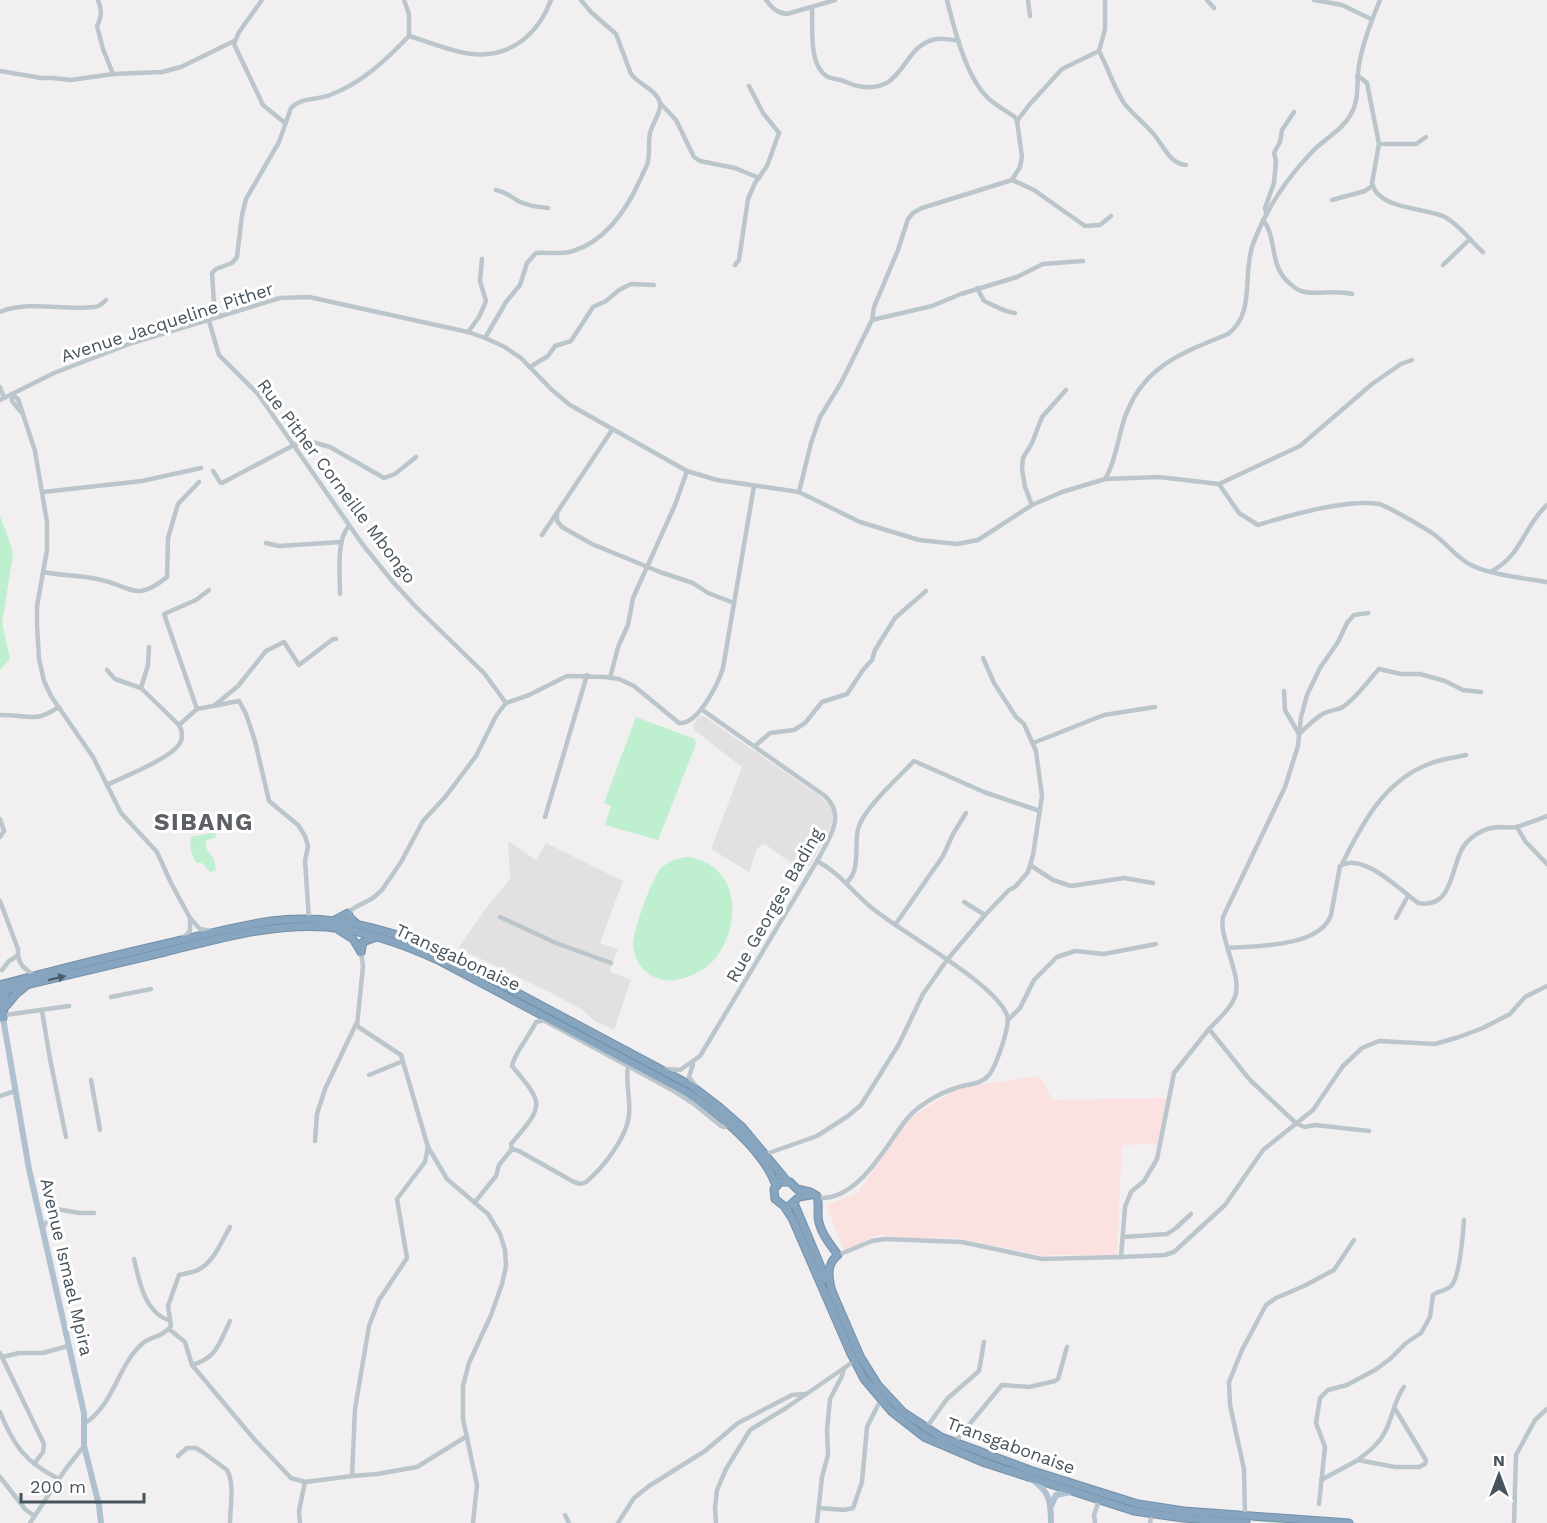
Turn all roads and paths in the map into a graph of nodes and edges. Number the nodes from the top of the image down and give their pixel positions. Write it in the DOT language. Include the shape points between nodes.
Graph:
graph roads {
  1 [pos="98,0"];
  2 [pos="262,0"];
  3 [pos="404,0"];
  4 [pos="550,0"];
  5 [pos="581,0"];
  6 [pos="766,0"];
  7 [pos="835,0"];
  8 [pos="947,0"];
  9 [pos="1028,0"];
  10 [pos="1105,0"];
  11 [pos="1207,0"];
  12 [pos="1314,0"];
  13 [pos="1380,0"];
  14 [pos="812,8"];
  15 [pos="1214,8"];
  16 [pos="1030,16"];
  17 [pos="1371,19"];
  18 [pos="409,36"];
  19 [pos="234,41"];
  20 [pos="959,41"];
  21 [pos="1099,51"];
  22 [pos="0,71"];
  23 [pos="113,74"];
  24 [pos="1358,77"];
  25 [pos="749,86"];
  26 [pos="661,104"];
  27 [pos="1294,111"];
  28 [pos="1017,121"];
  29 [pos="285,123"];
  30 [pos="1426,137"];
  31 [pos="1379,144"];
  32 [pos="1186,165"];
  33 [pos="759,178"];
  34 [pos="1012,180"];
  35 [pos="1372,186"];
  36 [pos="496,190"];
  37 [pos="1332,200"];
  38 [pos="548,208"];
  39 [pos="1266,213"];
  40 [pos="1111,216"];
  41 [pos="1261,225"];
  42 [pos="1470,239"];
  43 [pos="1483,252"];
  44 [pos="482,259"];
  45 [pos="1083,261"];
  46 [pos="735,265"];
  47 [pos="1443,265"];
  48 [pos="654,285"];
  49 [pos="977,288"];
  50 [pos="1352,294"];
  51 [pos="106,300"];
  52 [pos="0,312"];
  53 [pos="1015,313"];
  54 [pos="220,317"];
  55 [pos="873,320"];
  56 [pos="209,321"];
  57 [pos="468,332"];
  58 [pos="485,338"];
  59 [pos="1413,360"];
  60 [pos="530,367"];
  61 [pos="0,387"];
  62 [pos="26,387"];
  63 [pos="1066,390"];
  64 [pos="12,394"];
  65 [pos="1,400"];
  66 [pos="18,406"];
  67 [pos="612,430"];
  68 [pos="294,445"];
  69 [pos="416,458"];
  70 [pos="201,468"];
  71 [pos="213,471"];
  72 [pos="687,471"];
  73 [pos="1105,479"];
  74 [pos="199,482"];
  75 [pos="1220,484"];
  76 [pos="754,486"];
  77 [pos="44,492"];
  78 [pos="799,492"];
  79 [pos="1032,505"];
  80 [pos="1547,505"];
  81 [pos="557,514"];
  82 [pos="349,526"];
  83 [pos="542,535"];
  84 [pos="341,542"];
  85 [pos="266,543"];
  86 [pos="647,567"];
  87 [pos="1492,571"];
  88 [pos="44,572"];
  89 [pos="1547,582"];
  90 [pos="209,591"];
  91 [pos="926,591"];
  92 [pos="340,594"];
  93 [pos="734,603"];
  94 [pos="1368,613"];
  95 [pos="336,639"];
  96 [pos="148,647"];
  97 [pos="983,658"];
  98 [pos="107,670"];
  99 [pos="586,675"];
  100 [pos="610,678"];
  101 [pos="141,688"];
  102 [pos="1284,691"];
  103 [pos="1481,692"];
  104 [pos="506,703"];
  105 [pos="214,705"];
  106 [pos="59,707"];
  107 [pos="1155,707"];
  108 [pos="197,709"];
  109 [pos="701,709"];
  110 [pos="0,715"];
  111 [pos="179,725"];
  112 [pos="1299,734"];
  113 [pos="1033,742"];
  114 [pos="755,746"];
  115 [pos="1466,755"];
  116 [pos="107,785"];
  117 [pos="1040,811"];
  118 [pos="966,813"];
  119 [pos="1547,816"];
  120 [pos="545,818"];
  121 [pos="0,819"];
  122 [pos="1517,827"];
  123 [pos="0,837"];
  124 [pos="817,861"];
  125 [pos="1547,864"];
  126 [pos="1030,865"];
  127 [pos="1340,867"];
  128 [pos="847,882"];
  129 [pos="1153,883"];
  130 [pos="1408,896"];
  131 [pos="0,901"];
  132 [pos="964,902"];
  133 [pos="348,913"];
  134 [pos="985,915"];
  135 [pos="500,917"];
  136 [pos="190,918"];
  137 [pos="1396,918"];
  138 [pos="309,920"];
  139 [pos="332,921"];
  140 [pos="358,925"];
  141 [pos="895,925"];
  142 [pos="337,929"];
  143 [pos="215,932"];
  144 [pos="380,937"];
  145 [pos="180,940"];
  146 [pos="1156,944"];
  147 [pos="1228,948"];
  148 [pos="360,951"];
  149 [pos="17,956"];
  150 [pos="947,960"];
  151 [pos="611,963"];
  152 [pos="2,970"];
  153 [pos="34,975"];
  154 [pos="28,985"];
  155 [pos="1547,986"];
  156 [pos="2,988"];
  157 [pos="151,989"];
  158 [pos="111,996"];
  159 [pos="69,1006"];
  160 [pos="42,1011"];
  161 [pos="2,1012"];
  162 [pos="548,1020"];
  163 [pos="1008,1020"];
  164 [pos="357,1024"];
  165 [pos="1209,1029"];
  166 [pos="589,1042"];
  167 [pos="404,1061"];
  168 [pos="694,1062"];
  169 [pos="651,1063"];
  170 [pos="628,1067"];
  171 [pos="369,1075"];
  172 [pos="92,1080"];
  173 [pos="15,1091"];
  174 [pos="0,1096"];
  175 [pos="709,1098"];
  176 [pos="1297,1124"];
  177 [pos="728,1125"];
  178 [pos="100,1130"];
  179 [pos="1369,1131"];
  180 [pos="66,1137"];
  181 [pos="315,1141"];
  182 [pos="428,1147"];
  183 [pos="512,1149"];
  184 [pos="766,1154"];
  185 [pos="787,1181"];
  186 [pos="776,1186"];
  187 [pos="797,1189"];
  188 [pos="818,1198"];
  189 [pos="795,1201"];
  190 [pos="475,1202"];
  191 [pos="784,1206"];
  192 [pos="94,1213"];
  193 [pos="1191,1214"];
  194 [pos="1464,1220"];
  195 [pos="44,1226"];
  196 [pos="230,1227"];
  197 [pos="1123,1237"];
  198 [pos="1354,1240"];
  199 [pos="838,1255"];
  200 [pos="1121,1257"];
  201 [pos="134,1259"];
  202 [pos="832,1293"];
  203 [pos="169,1320"];
  204 [pos="230,1321"];
  205 [pos="169,1329"];
  206 [pos="984,1342"];
  207 [pos="68,1346"];
  208 [pos="1067,1347"];
  209 [pos="1,1355"];
  210 [pos="850,1364"];
  211 [pos="192,1365"];
  212 [pos="844,1368"];
  213 [pos="1404,1387"];
  214 [pos="806,1394"];
  215 [pos="878,1405"];
  216 [pos="1394,1407"];
  217 [pos="1547,1409"];
  218 [pos="0,1412"];
  219 [pos="85,1423"];
  220 [pos="929,1424"];
  221 [pos="466,1436"];
  222 [pos="958,1438"];
  223 [pos="84,1446"];
  224 [pos="178,1456"];
  225 [pos="1358,1460"];
  226 [pos="34,1464"];
  227 [pos="352,1476"];
  228 [pos="1028,1478"];
  229 [pos="0,1479"];
  230 [pos="59,1479"];
  231 [pos="1321,1480"];
  232 [pos="304,1482"];
  233 [pos="1073,1492"];
  234 [pos="1099,1500"];
  235 [pos="1319,1504"];
  236 [pos="819,1508"];
  237 [pos="1051,1508"];
  238 [pos="565,1515"];
  239 [pos="34,1516"];
  240 [pos="1245,1519"];
  241 [pos="30,1523"];
  242 [pos="101,1523"];
  243 [pos="230,1523"];
  244 [pos="300,1523"];
  245 [pos="473,1523"];
  246 [pos="569,1523"];
  247 [pos="618,1523"];
  248 [pos="716,1523"];
  249 [pos="817,1523"];
  250 [pos="1051,1523"];
  251 [pos="1095,1523"];
  252 [pos="1349,1523"];
  253 [pos="1514,1523"];
  1 -- 23 [label="street" via="102,9 96,26"];
  2 -- 19 [label="street"];
  3 -- 18 [label="street" via="409,14"];
  4 -- 18 [label="street" via="539,24 528,36 494,52 469,54"];
  5 -- 26 [label="street" via="616,34 631,74"];
  6 -- 14 [label="street" via="779,13"];
  7 -- 14 [label="street"];
  8 -- 20 [label="street"];
  9 -- 16 [label="street"];
  10 -- 21 [label="street" via="1105,29"];
  11 -- 15 [label="street"];
  12 -- 17 [label="street" via="1342,6"];
  13 -- 17 [label="street"];
  14 -- 20 [label="street" via="816,63 830,78 859,87 878,86 897,76 924,43 939,39"];
  17 -- 24 [label="street"];
  18 -- 29 [label="street" via="378,67 356,82 330,95 295,104"];
  19 -- 23 [label="street" via="170,71"];
  19 -- 29 [label="street" via="263,105"];
  20 -- 28 [label="street" via="985,96"];
  21 -- 28 [label="street" via="1062,69"];
  21 -- 32 [label="street" via="1122,100 1155,135 1171,159"];
  22 -- 23 [label="street" via="71,80"];
  24 -- 31 [label="street" via="1369,89"];
  24 -- 39 [label="street" via="1350,117 1312,152"];
  25 -- 33 [label="street" via="779,133"];
  26 -- 33 [label="street" via="676,120 694,157"];
  26 -- 58 [label="street" via="650,133 648,162 629,203 586,245 567,253 536,252 527,263 520,285"];
  27 -- 39 [label="street" via="1274,153 1274,183"];
  28 -- 34 [label="street" via="1022,162"];
  29 -- 54 [label="street" via="279,142 247,196 237,257 212,273 214,304"];
  30 -- 31 [label="street" via="1416,144"];
  31 -- 35 [label="street"];
  33 -- 46 [label="street" via="747,205"];
  34 -- 40 [label="street" via="1034,190 1085,226 1100,225"];
  34 -- 55 [label="street" via="922,208 910,216 874,307"];
  35 -- 37 [label="street"];
  35 -- 42 [label="street" via="1395,205 1446,218"];
  36 -- 38 [label="street" via="527,205"];
  39 -- 41 [label="street"];
  41 -- 50 [label="street" via="1270,233 1276,265 1292,286 1305,292"];
  41 -- 73 [label="street" via="1250,253 1247,290 1235,328 1171,360 1145,380 1130,404"];
  42 -- 43 [label="street"];
  42 -- 47 [label="street"];
  44 -- 57 [label="street" via="480,281 486,301"];
  45 -- 49 [label="street" via="1043,264 1017,277"];
  48 -- 60 [label="street" via="632,284 593,307 571,341 555,346 548,356"];
  49 -- 53 [label="street" via="984,301"];
  49 -- 55 [label="street" via="932,306"];
  51 -- 52 [label="street" via="95,307 14,308"];
  54 -- 56 [label="street, Avenue Jacqueline Pither"];
  54 -- 57 [label="street, Avenue Jacqueline Pither" via="280,298 309,297"];
  55 -- 78 [label="street" via="820,417"];
  56 -- 62 [label="street, Avenue Jacqueline Pither" via="124,346"];
  56 -- 68 [label="street, Rue Pither Corneille Mbongo" via="219,355 258,394"];
  57 -- 58 [label="street, Avenue Jacqueline Pither"];
  58 -- 60 [label="street, Avenue Jacqueline Pither" via="513,352"];
  59 -- 75 [label="street" via="1372,384 1294,450"];
  60 -- 67 [label="street, Avenue Jacqueline Pither" via="563,400"];
  61 -- 65 [label="street"];
  62 -- 64 [label="street, Avenue Jacqueline Pither"];
  62 -- 66 [label="street"];
  63 -- 79 [label="street" via="1042,417 1023,458 1025,487"];
  64 -- 65 [label="street, Avenue Jacqueline Pither"];
  64 -- 66 [label="street" via="12,401"];
  65 -- 66 [label="street"];
  66 -- 77 [label="street" via="34,444"];
  67 -- 72 [label="street, Avenue Jacqueline Pither"];
  67 -- 81 [label="street"];
  68 -- 69 [label="street" via="315,442 330,447 384,478"];
  68 -- 71 [label="street" via="222,483"];
  68 -- 82 [label="street, Rue Pither Corneille Mbongo"];
  70 -- 77 [label="street" via="142,481"];
  72 -- 76 [label="street, Avenue Jacqueline Pither"];
  72 -- 86 [label="street"];
  73 -- 75 [label="street, Avenue Jacqueline Pither" via="1159,477"];
  73 -- 79 [label="street, Avenue Jacqueline Pither"];
  74 -- 88 [label="street" via="178,504 168,538 167,577 157,586 130,591 99,579"];
  75 -- 87 [label="street" via="1239,513 1258,525 1291,514 1349,504 1384,506 1434,534 1469,564"];
  76 -- 78 [label="street, Avenue Jacqueline Pither"];
  76 -- 93 [label="street"];
  77 -- 88 [label="street" via="48,537"];
  78 -- 79 [label="street, Avenue Jacqueline Pither" via="860,522 941,543 978,540"];
  80 -- 87 [label="street" via="1512,558"];
  81 -- 83 [label="street"];
  81 -- 86 [label="street" via="562,527"];
  82 -- 84 [label="street"];
  82 -- 104 [label="street, Rue Pither Corneille Mbongo" via="393,582 484,674"];
  84 -- 85 [label="street" via="279,546"];
  84 -- 92 [label="street"];
  86 -- 93 [label="street"];
  86 -- 100 [label="street" via="631,604"];
  87 -- 89 [label="street"];
  88 -- 106 [label="street" via="37,606 38,643 42,677"];
  90 -- 108 [label="street" via="164,614"];
  91 -- 114 [label="street" via="895,618 847,694 822,702 805,723 794,730 770,733"];
  93 -- 109 [label="street" via="723,668"];
  94 -- 112 [label="street" via="1354,615 1347,623 1320,668 1307,695"];
  95 -- 105 [label="street" via="299,665 284,642 273,647 238,686"];
  96 -- 101 [label="street" via="148,665"];
  97 -- 113 [label="street" via="994,683"];
  98 -- 101 [label="street" via="115,679"];
  99 -- 100 [label="street"];
  99 -- 104 [label="street" via="567,676"];
  99 -- 120 [label="street"];
  100 -- 109 [label="street" via="634,686 679,723 689,721"];
  101 -- 111 [label="street"];
  102 -- 112 [label="street" via="1285,710"];
  103 -- 112 [label="street" via="1463,690 1420,674 1379,669 1349,702 1319,716"];
  104 -- 133 [label="street" via="476,756 423,821 382,890"];
  105 -- 108 [label="street"];
  105 -- 138 [label="street" via="238,701 255,741 269,801 305,837"];
  106 -- 110 [label="street" via="35,717"];
  106 -- 116 [label="street"];
  107 -- 113 [label="street" via="1104,715"];
  108 -- 111 [label="street"];
  109 -- 114 [label="street, Rue Georges Bading"];
  111 -- 116 [label="street" via="181,742 176,747 151,765"];
  112 -- 147 [label="street" via="1285,787 1225,912 1222,929"];
  113 -- 117 [label="street" via="1041,783"];
  114 -- 124 [label="street, Rue Georges Bading" via="834,806 835,826"];
  115 -- 127 [label="street" via="1419,768 1388,790 1371,809"];
  116 -- 136 [label="street" via="124,818 157,852"];
  117 -- 126 [label="street"];
  117 -- 128 [label="street" via="914,761 876,800 858,827 854,867"];
  118 -- 141 [label="street" via="943,856"];
  119 -- 122 [label="street"];
  121 -- 123 [label="street" via="4,831"];
  122 -- 125 [label="street"];
  122 -- 130 [label="street" via="1497,827 1468,841 1458,855 1449,887 1434,903 1418,903"];
  124 -- 128 [label="street"];
  124 -- 168 [label="street, Rue Georges Bading"];
  126 -- 129 [label="street" via="1071,886 1124,878"];
  126 -- 134 [label="street" via="1015,887"];
  127 -- 130 [label="street" via="1354,862 1374,870"];
  127 -- 147 [label="street" via="1331,915 1322,928 1298,940"];
  128 -- 141 [label="street" via="870,907"];
  130 -- 137 [label="street"];
  131 -- 149 [label="street" via="18,949"];
  132 -- 134 [label="street"];
  133 -- 139 [label="highway"];
  133 -- 140 [label="highway"];
  134 -- 150 [label="street"];
  135 -- 151 [label="street"];
  136 -- 143 [label="street" via="200,929"];
  136 -- 145 [label="street" via="188,933"];
  138 -- 139 [label="highway"];
  138 -- 143 [label="highway" via="268,922"];
  139 -- 140 [label="highway, Transgabonaise"];
  140 -- 169 [label="highway, Transgabonaise" via="430,947"];
  141 -- 150 [label="street"];
  142 -- 144 [label="highway, Transgabonaise"];
  142 -- 148 [label="highway" via="353,939"];
  154 -- 142 [label="highway, Transgabonaise, one-way" via="254,931"];
  143 -- 145 [label="highway"];
  144 -- 148 [label="highway" via="365,940"];
  144 -- 162 [label="highway, Transgabonaise" via="432,957"];
  145 -- 153 [label="highway"];
  146 -- 163 [label="street" via="1104,954 1076,951 1057,957 1034,980 1020,1008"];
  147 -- 165 [label="street" via="1237,981 1236,996 1226,1014"];
  148 -- 164 [label="street" via="363,966"];
  149 -- 152 [label="street"];
  149 -- 153 [label="street" via="23,969"];
  150 -- 163 [label="street" via="998,1000"];
  150 -- 184 [label="street" via="923,994 899,1044 861,1105 817,1136"];
  153 -- 156 [label="highway"];
  154 -- 156 [label="highway, Transgabonaise"];
  154 -- 161 [label="highway"];
  155 -- 176 [label="street" via="1526,997 1510,1014 1447,1041 1419,1044 1389,1040 1370,1044 1350,1059 1313,1110"];
  156 -- 161 [label="highway"];
  157 -- 158 [label="street"];
  159 -- 160 [label="street"];
  160 -- 161 [label="street"];
  160 -- 180 [label="street"];
  161 -- 173 [label="main road, Avenue Ismael Mpira"];
  162 -- 166 [label="highway, Transgabonaise"];
  162 -- 183 [label="street" via="536,1022 512,1061 537,1098 537,1107 534,1118 511,1144"];
  163 -- 188 [label="street" via="986,1078 951,1089 915,1110 855,1185 836,1195"];
  164 -- 167 [label="street"];
  164 -- 181 [label="street" via="325,1089 317,1114"];
  165 -- 176 [label="street" via="1250,1080"];
  165 -- 197 [label="street" via="1174,1073 1157,1159 1129,1197"];
  166 -- 170 [label="street"];
  166 -- 177 [label="highway, Transgabonaise" via="688,1093"];
  167 -- 171 [label="street"];
  167 -- 182 [label="street"];
  168 -- 169 [label="street" via="677,1071"];
  168 -- 175 [label="street" via="691,1082"];
  169 -- 175 [label="highway, Transgabonaise"];
  170 -- 177 [label="street" via="684,1097 721,1126"];
  170 -- 183 [label="street" via="627,1123 610,1156 586,1182 574,1182"];
  172 -- 178 [label="street"];
  173 -- 174 [label="street"];
  173 -- 195 [label="main road, Avenue Ismael Mpira"];
  175 -- 184 [label="highway, Transgabonaise"];
  176 -- 179 [label="street"];
  176 -- 200 [label="street" via="1269,1143 1226,1205 1174,1252"];
  177 -- 186 [label="highway, Transgabonaise" via="765,1165"];
  182 -- 190 [label="street" via="447,1179"];
  182 -- 227 [label="street" via="425,1162 397,1199 407,1258 379,1300 369,1326 355,1409"];
  183 -- 190 [label="street"];
  184 -- 185 [label="highway, Transgabonaise"];
  185 -- 186 [label="highway"];
  185 -- 187 [label="highway"];
  186 -- 191 [label="highway" via="775,1199"];
  187 -- 188 [label="highway" via="812,1192"];
  187 -- 189 [label="highway"];
  188 -- 189 [label="highway" via="807,1194"];
  188 -- 199 [label="highway" via="818,1219"];
  189 -- 191 [label="highway"];
  189 -- 202 [label="highway, Transgabonaise"];
  190 -- 221 [label="street" via="500,1234 506,1266 463,1386"];
  191 -- 228 [label="highway, Transgabonaise" via="797,1227 851,1354 885,1404 929,1440"];
  192 -- 195 [label="street" via="56,1209"];
  193 -- 197 [label="street" via="1167,1234"];
  194 -- 231 [label="street" via="1454,1281 1449,1288 1433,1294 1430,1317 1421,1333 1375,1370 1328,1390 1320,1398 1316,1423 1325,1447"];
  195 -- 207 [label="main road, Avenue Ismael Mpira"];
  196 -- 203 [label="street" via="206,1265 176,1280 168,1306"];
  197 -- 200 [label="street"];
  198 -- 240 [label="street" via="1334,1270 1266,1305 1229,1382 1244,1469"];
  199 -- 200 [label="street" via="872,1240 885,1239 962,1242 1042,1259"];
  199 -- 202 [label="highway" via="828,1271"];
  201 -- 203 [label="street" via="138,1281 156,1313"];
  202 -- 240 [label="highway, Transgabonaise" via="860,1356 878,1384 903,1412 941,1437 1125,1500"];
  203 -- 205 [label="street"];
  204 -- 211 [label="street" via="215,1353"];
  205 -- 211 [label="street" via="185,1342"];
  205 -- 219 [label="street" via="143,1343 100,1412"];
  206 -- 220 [label="street" via="979,1371 947,1399"];
  207 -- 209 [label="street" via="43,1353"];
  207 -- 219 [label="main road, Avenue Ismael Mpira"];
  208 -- 222 [label="street" via="1058,1379 1029,1387 1002,1385"];
  209 -- 226 [label="street" via="44,1444"];
  210 -- 212 [label="street"];
  211 -- 232 [label="street" via="281,1468 291,1478"];
  212 -- 214 [label="street"];
  212 -- 236 [label="street" via="830,1399 828,1455"];
  213 -- 216 [label="street"];
  214 -- 247 [label="street" via="792,1395 738,1423 705,1451 634,1498"];
  214 -- 248 [label="street" via="750,1430 717,1490"];
  215 -- 236 [label="street" via="867,1427 862,1482 853,1508"];
  216 -- 225 [label="street" via="1379,1442"];
  216 -- 225 [label="street" via="1425,1464 1395,1467"];
  217 -- 253 [label="street" via="1535,1419 1516,1455"];
  218 -- 226 [label="street" via="20,1451"];
  219 -- 223 [label="main road, Avenue Ismael Mpira"];
  221 -- 227 [label="street" via="417,1467"];
  221 -- 245 [label="street" via="477,1485"];
  223 -- 230 [label="street"];
  223 -- 242 [label="main road, Avenue Ismael Mpira"];
  224 -- 243 [label="street" via="187,1448 196,1448 229,1473"];
  225 -- 231 [label="street"];
  226 -- 230 [label="street"];
  227 -- 232 [label="street"];
  228 -- 233 [label="highway, Transgabonaise"];
  228 -- 237 [label="main road" via="1045,1490"];
  229 -- 239 [label="street"];
  230 -- 239 [label="street"];
  231 -- 235 [label="street"];
  232 -- 244 [label="street"];
  233 -- 234 [label="highway, Transgabonaise"];
  233 -- 237 [label="main road" via="1056,1495"];
  234 -- 240 [label="highway, Transgabonaise" via="1156,1515"];
  234 -- 251 [label="street"];
  236 -- 249 [label="street"];
  237 -- 250 [label="main road"];
  238 -- 246 [label="street"];
  239 -- 241 [label="street"];
  240 -- 252 [label="highway, Transgabonaise"];
}
